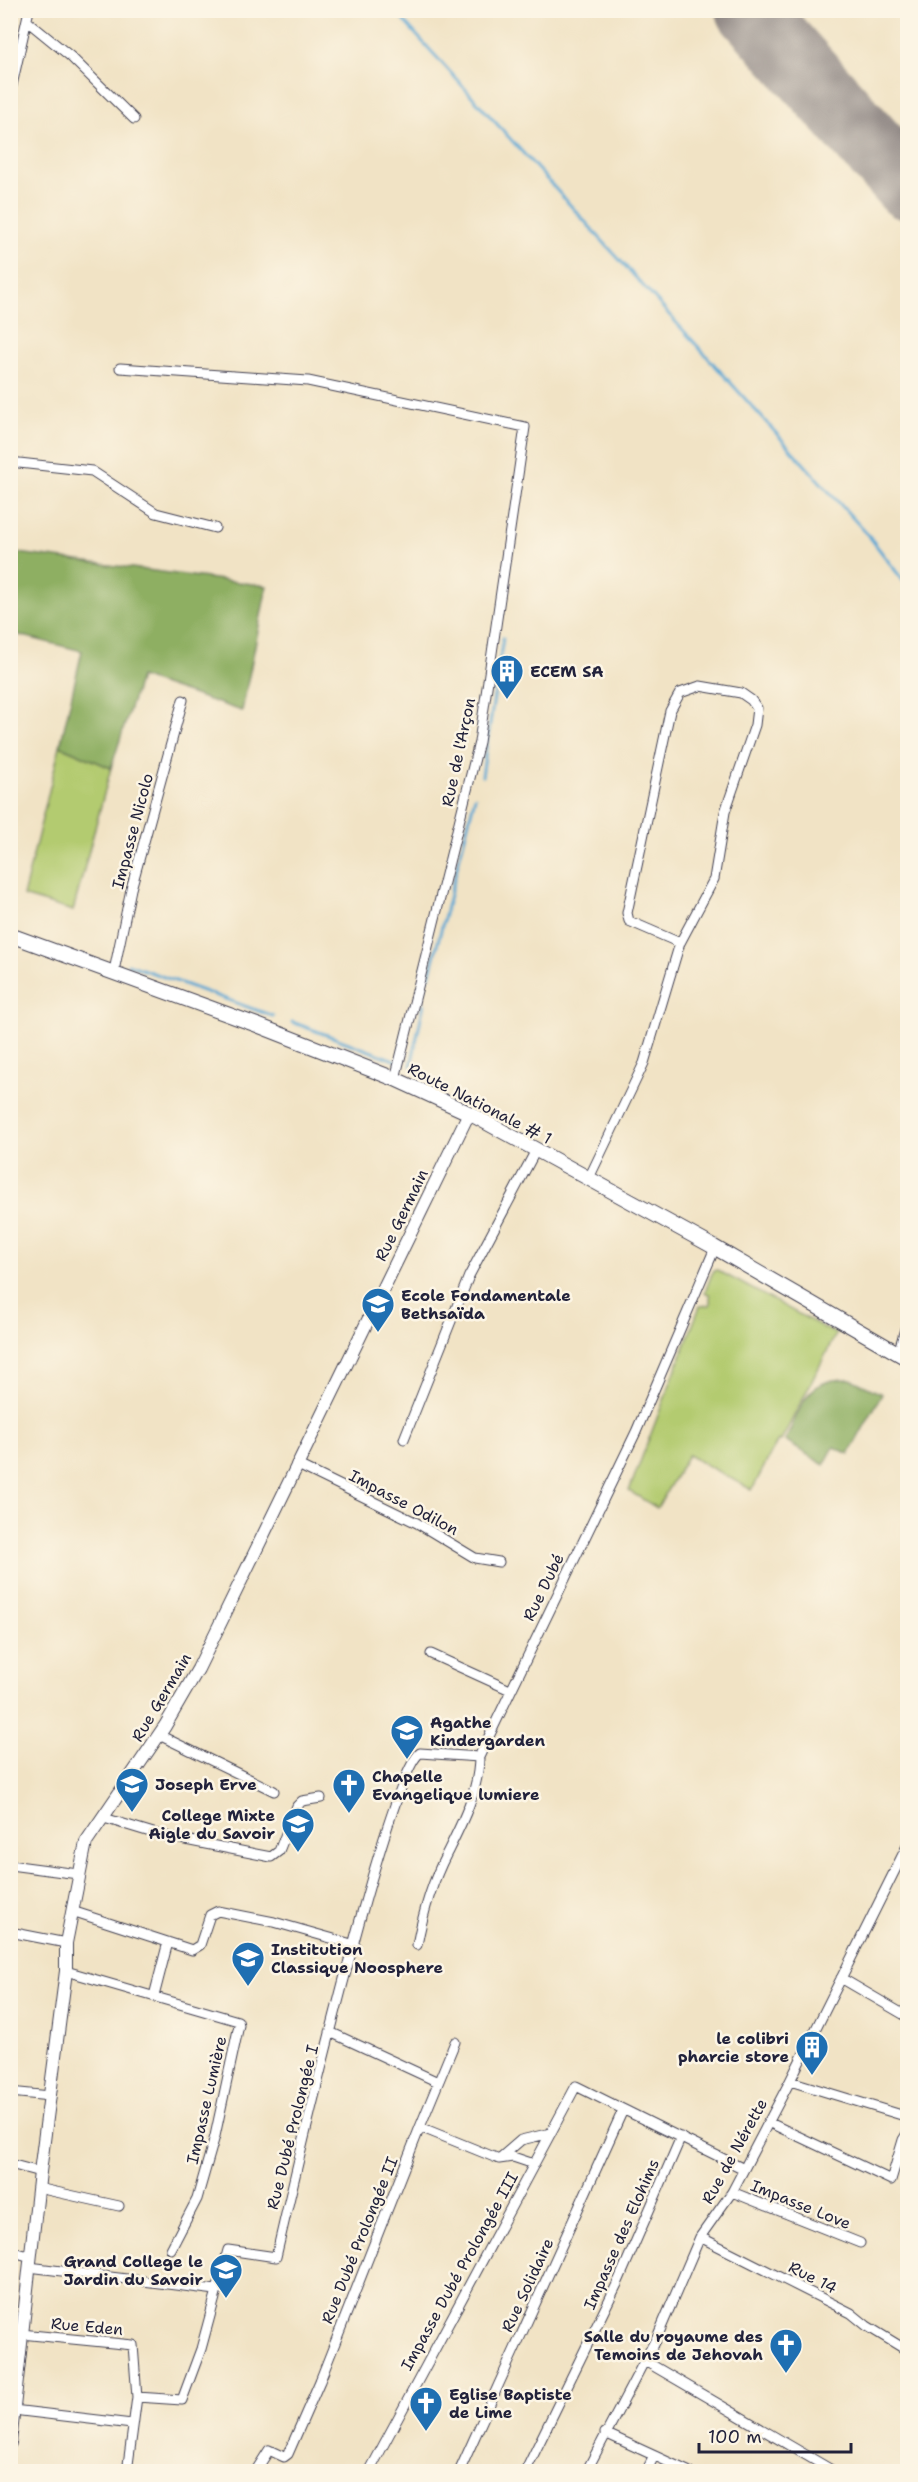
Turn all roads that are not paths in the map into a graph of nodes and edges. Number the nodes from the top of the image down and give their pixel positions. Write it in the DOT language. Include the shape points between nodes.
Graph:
graph roads {
  1 [pos="29,10"];
  2 [pos="27,21"];
  3 [pos="10,94"];
  4 [pos="134,119"];
  5 [pos="120,368"];
  6 [pos="10,462"];
  7 [pos="215,528"];
  8 [pos="183,700"];
  9 [pos="10,935"];
  10 [pos="680,943"];
  11 [pos="114,971"];
  12 [pos="395,1079"];
  13 [pos="469,1113"];
  14 [pos="536,1150"];
  15 [pos="590,1178"];
  16 [pos="715,1248"];
  17 [pos="908,1318"];
  18 [pos="903,1356"];
  19 [pos="404,1439"];
  20 [pos="296,1464"];
  21 [pos="499,1562"];
  22 [pos="431,1654"];
  23 [pos="510,1690"];
  24 [pos="159,1735"];
  25 [pos="479,1757"];
  26 [pos="274,1791"];
  27 [pos="321,1798"];
  28 [pos="104,1818"];
  29 [pos="908,1844"];
  30 [pos="10,1865"];
  31 [pos="78,1874"];
  32 [pos="72,1911"];
  33 [pos="10,1932"];
  34 [pos="168,1942"];
  35 [pos="66,1943"];
  36 [pos="355,1945"];
  37 [pos="417,1945"];
  38 [pos="66,1971"];
  39 [pos="841,1978"];
  40 [pos="154,1996"];
  41 [pos="908,2016"];
  42 [pos="330,2032"];
  43 [pos="455,2043"];
  44 [pos="790,2081"];
  45 [pos="438,2082"];
  46 [pos="10,2092"];
  47 [pos="50,2096"];
  48 [pos="623,2110"];
  49 [pos="908,2117"];
  50 [pos="768,2122"];
  51 [pos="420,2127"];
  52 [pos="908,2132"];
  53 [pos="550,2133"];
  54 [pos="681,2137"];
  55 [pos="499,2159"];
  56 [pos="10,2164"];
  57 [pos="534,2164"];
  58 [pos="744,2169"];
  59 [pos="40,2172"];
  60 [pos="38,2188"];
  61 [pos="732,2192"];
  62 [pos="119,2206"];
  63 [pos="700,2237"];
  64 [pos="860,2243"];
  65 [pos="171,2248"];
  66 [pos="10,2251"];
  67 [pos="30,2262"];
  68 [pos="216,2290"];
  69 [pos="21,2334"];
  70 [pos="908,2351"];
  71 [pos="14,2357"];
  72 [pos="645,2361"];
  73 [pos="136,2397"];
  74 [pos="13,2410"];
  75 [pos="132,2424"];
  76 [pos="605,2433"];
  77 [pos="10,2443"];
  78 [pos="654,2456"];
  79 [pos="127,2472"];
  80 [pos="255,2472"];
  81 [pos="369,2472"];
  82 [pos="459,2472"];
  83 [pos="525,2472"];
  84 [pos="585,2472"];
  85 [pos="646,2472"];
  86 [pos="690,2472"];
  87 [pos="835,2472"];
  1 -- 2 [label="street"];
  2 -- 3 [label="street"];
  2 -- 4 [label="street" via="70,56"];
  5 -- 12 [label="street, Rue de l'Arçon" via="308,381 525,427 479,742"];
  6 -- 7 [label="street" via="92,471 156,513"];
  8 -- 11 [label="street, Impasse Nicolo" via="131,889"];
  9 -- 11 [label="main road, Route Nationale # 1"];
  10 -- 10 [label="street" via="714,879 725,812 755,725 757,708 751,700 721,688 687,689 672,705 627,913 629,921 637,926"];
  10 -- 15 [label="street" via="644,1063"];
  11 -- 12 [label="main road, Route Nationale # 1"];
  12 -- 13 [label="main road, Route Nationale # 1"];
  13 -- 14 [label="main road, Route Nationale # 1"];
  13 -- 20 [label="street, Rue Germain"];
  14 -- 15 [label="main road, Route Nationale # 1"];
  14 -- 19 [label="street" via="469,1276"];
  15 -- 16 [label="main road, Route Nationale # 1"];
  16 -- 18 [label="main road, Route Nationale # 1"];
  16 -- 23 [label="street, Rue Dubé" via="636,1432"];
  17 -- 18 [label="street"];
  20 -- 21 [label="street, Impasse Odilon" via="417,1523 475,1558"];
  20 -- 24 [label="street, Rue Germain" via="221,1626"];
  22 -- 23 [label="street"];
  23 -- 25 [label="street, Rue Dubé"];
  24 -- 26 [label="street"];
  24 -- 28 [label="street, Rue Germain"];
  25 -- 36 [label="street, Rue Dubé Prolongée I" via="415,1756 395,1801"];
  25 -- 37 [label="street, Rue Dubé" via="479,1772 458,1834 424,1907"];
  27 -- 28 [label="street" via="302,1801 297,1806 279,1851 271,1857 160,1835"];
  28 -- 31 [label="street, Rue Germain" via="86,1842"];
  29 -- 39 [label="street, Rue de Nérette"];
  30 -- 31 [label="street"];
  31 -- 32 [label="street, Rue Germain"];
  32 -- 34 [label="street"];
  32 -- 35 [label="street, Rue Germain"];
  33 -- 35 [label="street"];
  34 -- 36 [label="street" via="192,1950 200,1945 210,1915 218,1911"];
  34 -- 40 [label="street"];
  35 -- 38 [label="street, Rue Germain"];
  36 -- 42 [label="street, Rue Dubé Prolongée I"];
  38 -- 40 [label="street, Impasse Lumière"];
  38 -- 47 [label="street, Rue Germain"];
  39 -- 41 [label="street"];
  39 -- 44 [label="street, Rue de Nérette"];
  40 -- 65 [label="street, Impasse Lumière" via="238,2021 239,2025 197,2199"];
  42 -- 45 [label="street"];
  42 -- 68 [label="street, Rue Dubé Prolongée I" via="276,2257 228,2250"];
  43 -- 45 [label="street"];
  44 -- 49 [label="street"];
  44 -- 50 [label="street, Rue de Nérette"];
  45 -- 51 [label="street"];
  46 -- 47 [label="street"];
  47 -- 59 [label="street, Rue Germain"];
  48 -- 53 [label="street, Impasse Dubé Prolongée III" via="576,2086"];
  48 -- 54 [label="street"];
  48 -- 82 [label="street, Rue Solidaire"];
  50 -- 52 [label="street" via="891,2180"];
  50 -- 58 [label="street, Rue de Nérette"];
  51 -- 55 [label="street"];
  51 -- 80 [label="street, Rue Dubé Prolongée II" via="288,2454 284,2457 270,2450"];
  53 -- 55 [label="street" via="521,2140"];
  53 -- 57 [label="street, Impasse Dubé Prolongée III"];
  54 -- 58 [label="street"];
  54 -- 83 [label="street, Impasse des Elohims" via="618,2282"];
  55 -- 57 [label="street" via="513,2157"];
  56 -- 59 [label="street"];
  57 -- 81 [label="street, Impasse Dubé Prolongée III"];
  58 -- 61 [label="street, Rue de Nérette"];
  59 -- 60 [label="street, Rue Germain"];
  60 -- 62 [label="street"];
  60 -- 67 [label="street, Rue Germain"];
  61 -- 63 [label="street, Rue de Nérette"];
  61 -- 64 [label="street, Impasse Love"];
  63 -- 70 [label="street, Rue 14" via="851,2313"];
  63 -- 72 [label="street, Rue de Nérette"];
  66 -- 67 [label="street"];
  67 -- 68 [label="street"];
  67 -- 69 [label="street, Rue Germain"];
  68 -- 73 [label="street, Rue Dubé Prolongée I" via="201,2349 182,2400"];
  69 -- 71 [label="street, Rue Germain"];
  69 -- 73 [label="street, Rue Eden" via="133,2345"];
  71 -- 74 [label="street, Rue Germain"];
  72 -- 76 [label="street, Rue de Nérette"];
  72 -- 87 [label="street"];
  73 -- 75 [label="street"];
  74 -- 75 [label="street"];
  74 -- 77 [label="street, Rue Germain"];
  75 -- 79 [label="street"];
  76 -- 78 [label="street"];
  76 -- 84 [label="street, Rue de Nérette"];
  78 -- 85 [label="street"];
  78 -- 86 [label="street"];
}
